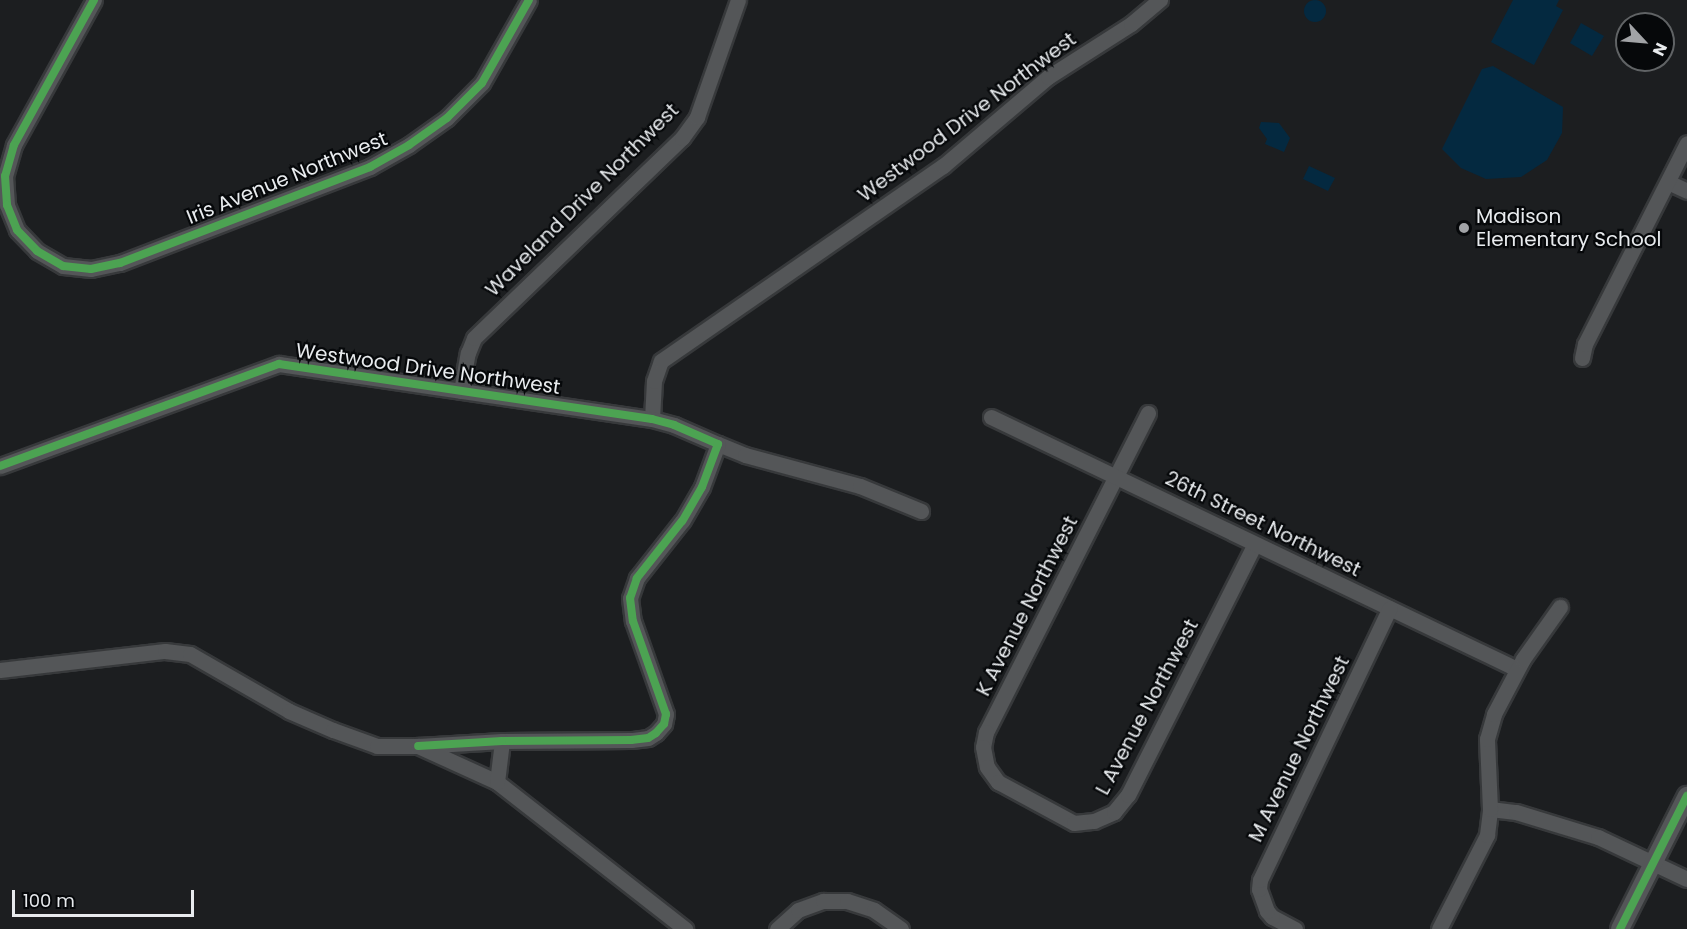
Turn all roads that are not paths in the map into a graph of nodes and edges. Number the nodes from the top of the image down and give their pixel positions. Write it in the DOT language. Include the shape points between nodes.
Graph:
graph roads {
  1 [pos="94,0"];
  2 [pos="529,0"];
  3 [pos="738,0"];
  4 [pos="1160,0"];
  5 [pos="1687,143"];
  6 [pos="1668,182"];
  7 [pos="1687,191"];
  8 [pos="1582,358"];
  9 [pos="461,391"];
  10 [pos="1148,413"];
  11 [pos="991,417"];
  12 [pos="652,419"];
  13 [pos="718,444"];
  14 [pos="0,466"];
  15 [pos="1116,476"];
  16 [pos="921,511"];
  17 [pos="1256,544"];
  18 [pos="1560,607"];
  19 [pos="1390,608"];
  20 [pos="1517,669"];
  21 [pos="0,670"];
  22 [pos="502,741"];
  23 [pos="418,746"];
  24 [pos="497,782"];
  25 [pos="1687,796"];
  26 [pos="1034,803"];
  27 [pos="1490,809"];
  28 [pos="1653,863"];
  29 [pos="1687,879"];
  30 [pos="685,929"];
  31 [pos="777,929"];
  32 [pos="901,929"];
  33 [pos="1295,929"];
  34 [pos="1439,929"];
  35 [pos="1620,929"];
  1 -- 2 [label="street, Iris Avenue Northwest" via="14,145 5,176 8,205 17,230 37,252 63,266 92,269 120,263 370,167 409,145 447,118 482,83"];
  3 -- 9 [label="street, Waveland Drive Northwest" via="698,117 682,138 474,338"];
  4 -- 12 [label="street, Westwood Drive Northwest" via="1131,24 1048,77 943,166 661,361 654,381"];
  5 -- 6 [label="street"];
  6 -- 7 [label="street"];
  6 -- 8 [label="street"];
  9 -- 12 [label="street, Westwood Drive Northwest"];
  9 -- 14 [label="street, Westwood Drive Northwest" via="279,364"];
  10 -- 15 [label="street, K Avenue Northwest"];
  11 -- 15 [label="street, 26th Street Northwest"];
  12 -- 13 [label="street"];
  13 -- 16 [label="street" via="860,486"];
  13 -- 22 [label="street" via="702,487 682,521 637,578 630,598 633,621 666,714 664,724 648,738"];
  15 -- 17 [label="street, 26th Street Northwest"];
  15 -- 26 [label="street, K Avenue Northwest" via="986,732 983,747 987,767 998,782"];
  17 -- 19 [label="street, 26th Street Northwest"];
  17 -- 26 [label="street, L Avenue Northwest" via="1128,795 1114,812 1094,822 1074,823"];
  18 -- 20 [label="street"];
  19 -- 20 [label="street, 26th Street Northwest"];
  19 -- 33 [label="street, M Avenue Northwest" via="1263,871 1259,889 1267,911"];
  20 -- 27 [label="street" via="1494,714 1487,739"];
  21 -- 23 [label="street" via="165,651 190,654 289,711 333,730 377,746"];
  22 -- 23 [label="street"];
  22 -- 24 [label="street"];
  23 -- 24 [label="street"];
  24 -- 30 [label="street"];
  25 -- 28 [label="street"];
  27 -- 28 [label="street" via="1516,812 1598,837"];
  27 -- 34 [label="street" via="1487,835"];
  28 -- 29 [label="street"];
  28 -- 35 [label="street"];
  31 -- 32 [label="street" via="798,910 823,901 847,901 874,910"];
}
